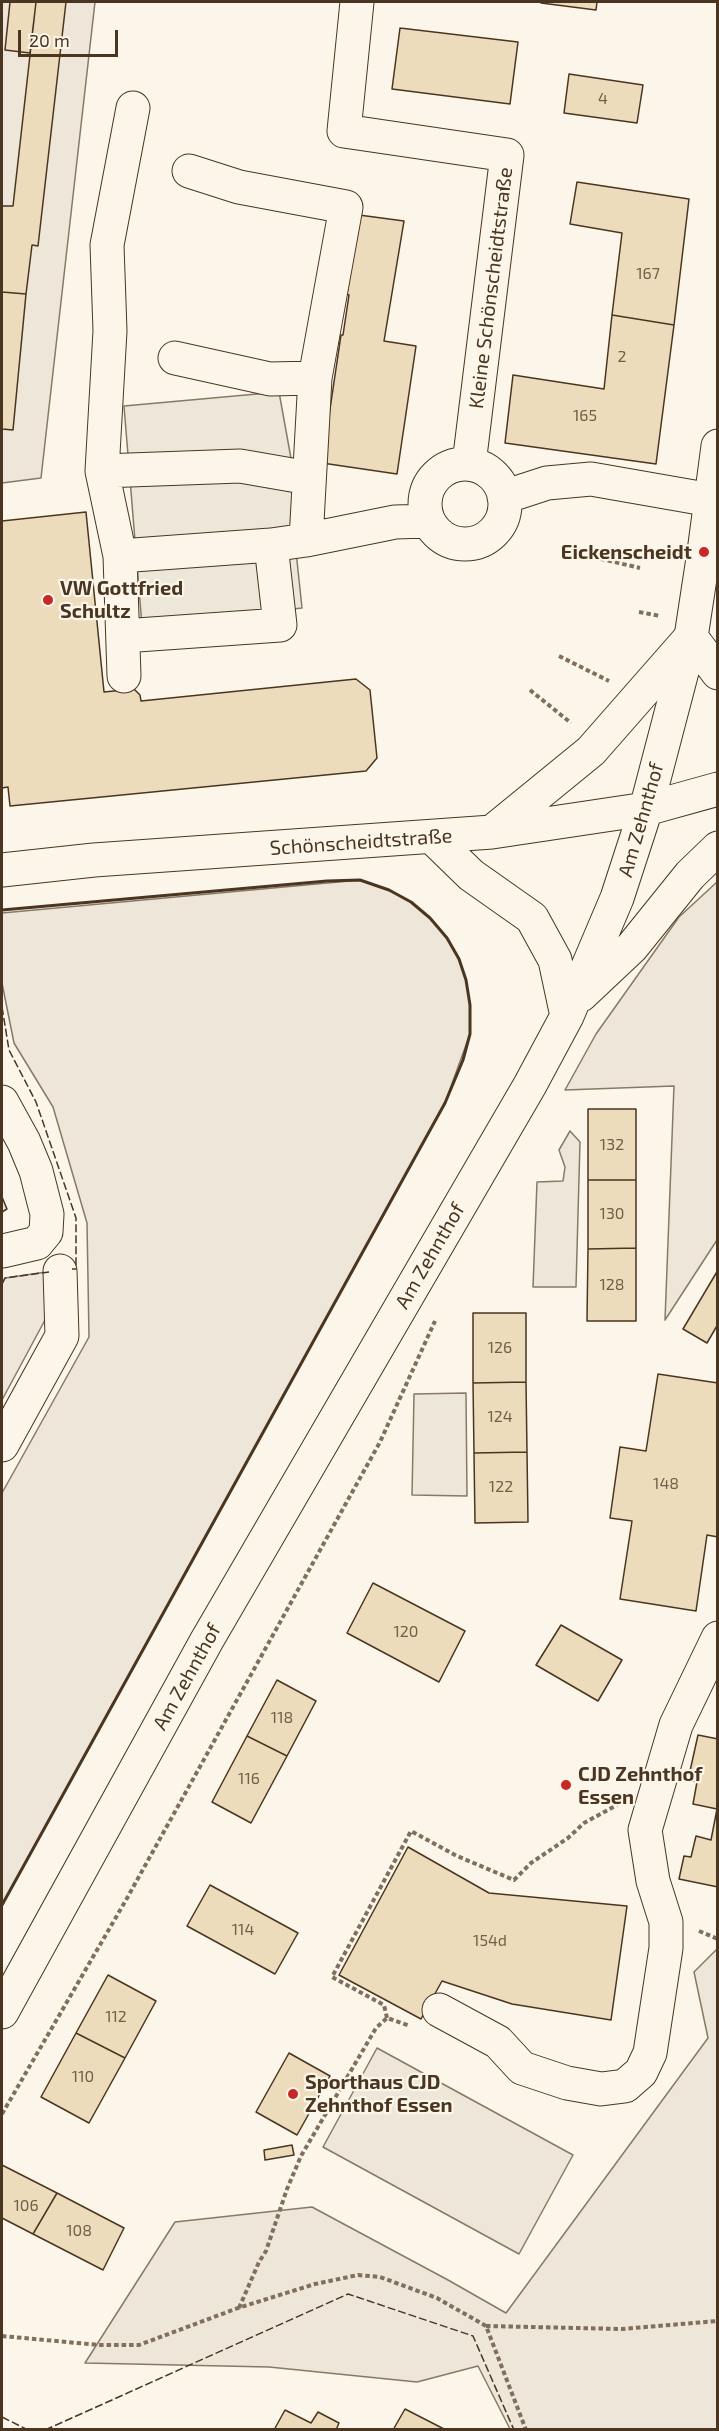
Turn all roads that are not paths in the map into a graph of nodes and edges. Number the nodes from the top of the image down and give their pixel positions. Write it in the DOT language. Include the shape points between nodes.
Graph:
graph roads {
  1 [pos="357,2"];
  2 [pos="133,108"];
  3 [pos="189,171"];
  4 [pos="174,358"];
  5 [pos="315,378"];
  6 [pos="717,446"];
  7 [pos="469,464"];
  8 [pos="102,471"];
  9 [pos="309,478"];
  10 [pos="504,496"];
  11 [pos="711,500"];
  12 [pos="428,521"];
  13 [pos="306,540"];
  14 [pos="271,545"];
  15 [pos="120,556"];
  16 [pos="123,636"];
  17 [pos="691,637"];
  18 [pos="717,673"];
  19 [pos="124,676"];
  20 [pos="717,789"];
  21 [pos="646,809"];
  22 [pos="492,832"];
  23 [pos="432,837"];
  24 [pos="717,848"];
  25 [pos="2,870"];
  26 [pos="570,1009"];
  27 [pos="2,1102"];
  28 [pos="3,1251"];
  29 [pos="60,1271"];
  30 [pos="2,1445"];
  31 [pos="717,1638"];
  32 [pos="439,2010"];
  33 [pos="2,2012"];
  1 -- 7 [label="main road, Kleine Schönscheidtstraße" via="344,131 507,155"];
  2 -- 8 [label="main road" via="108,245 111,331"];
  3 -- 5 [label="main road" via="239,187 346,207"];
  4 -- 5 [label="main road" via="270,379"];
  5 -- 9 [label="main road"];
  6 -- 11 [label="main road, Am Zehnthof"];
  7 -- 10 [label="main road" via="492,474"];
  7 -- 12 [label="main road" via="455,465 432,480 424,507"];
  8 -- 9 [label="main road" via="240,466"];
  8 -- 15 [label="main road"];
  9 -- 13 [label="main road"];
  10 -- 11 [label="main road" via="547,483 591,479"];
  10 -- 12 [label="main road" via="501,522 488,536 471,544 446,539"];
  11 -- 17 [label="main road, Am Zehnthof"];
  12 -- 13 [label="main road" via="395,522"];
  13 -- 14 [label="main road"];
  14 -- 15 [label="main road"];
  14 -- 16 [label="main road" via="280,625"];
  15 -- 16 [label="main road"];
  16 -- 19 [label="main road"];
  17 -- 18 [label="main road"];
  17 -- 21 [label="main road, Am Zehnthof"];
  17 -- 22 [label="main road" via="591,751"];
  20 -- 21 [label="main road, Schönscheidtstraße"];
  21 -- 22 [label="main road, Schönscheidtstraße"];
  21 -- 26 [label="main road, Am Zehnthof" via="617,898"];
  22 -- 23 [label="main road, Schönscheidtstraße"];
  23 -- 25 [label="main road, Schönscheidtstraße"];
  23 -- 26 [label="main road" via="471,875 532,918 555,960"];
  24 -- 26 [label="main road" via="633,946"];
  26 -- 33 [label="main road, Am Zehnthof" via="530,1085 207,1640"];
  27 -- 28 [label="main road" via="36,1171 47,1214 46,1232 37,1243"];
  29 -- 30 [label="main road" via="63,1336"];
  31 -- 32 [label="main road" via="676,1725 645,1830 653,1881 666,1922 666,1948 650,2053 641,2072 625,2086 601,2089 567,2083 522,2068 498,2042"];
}
